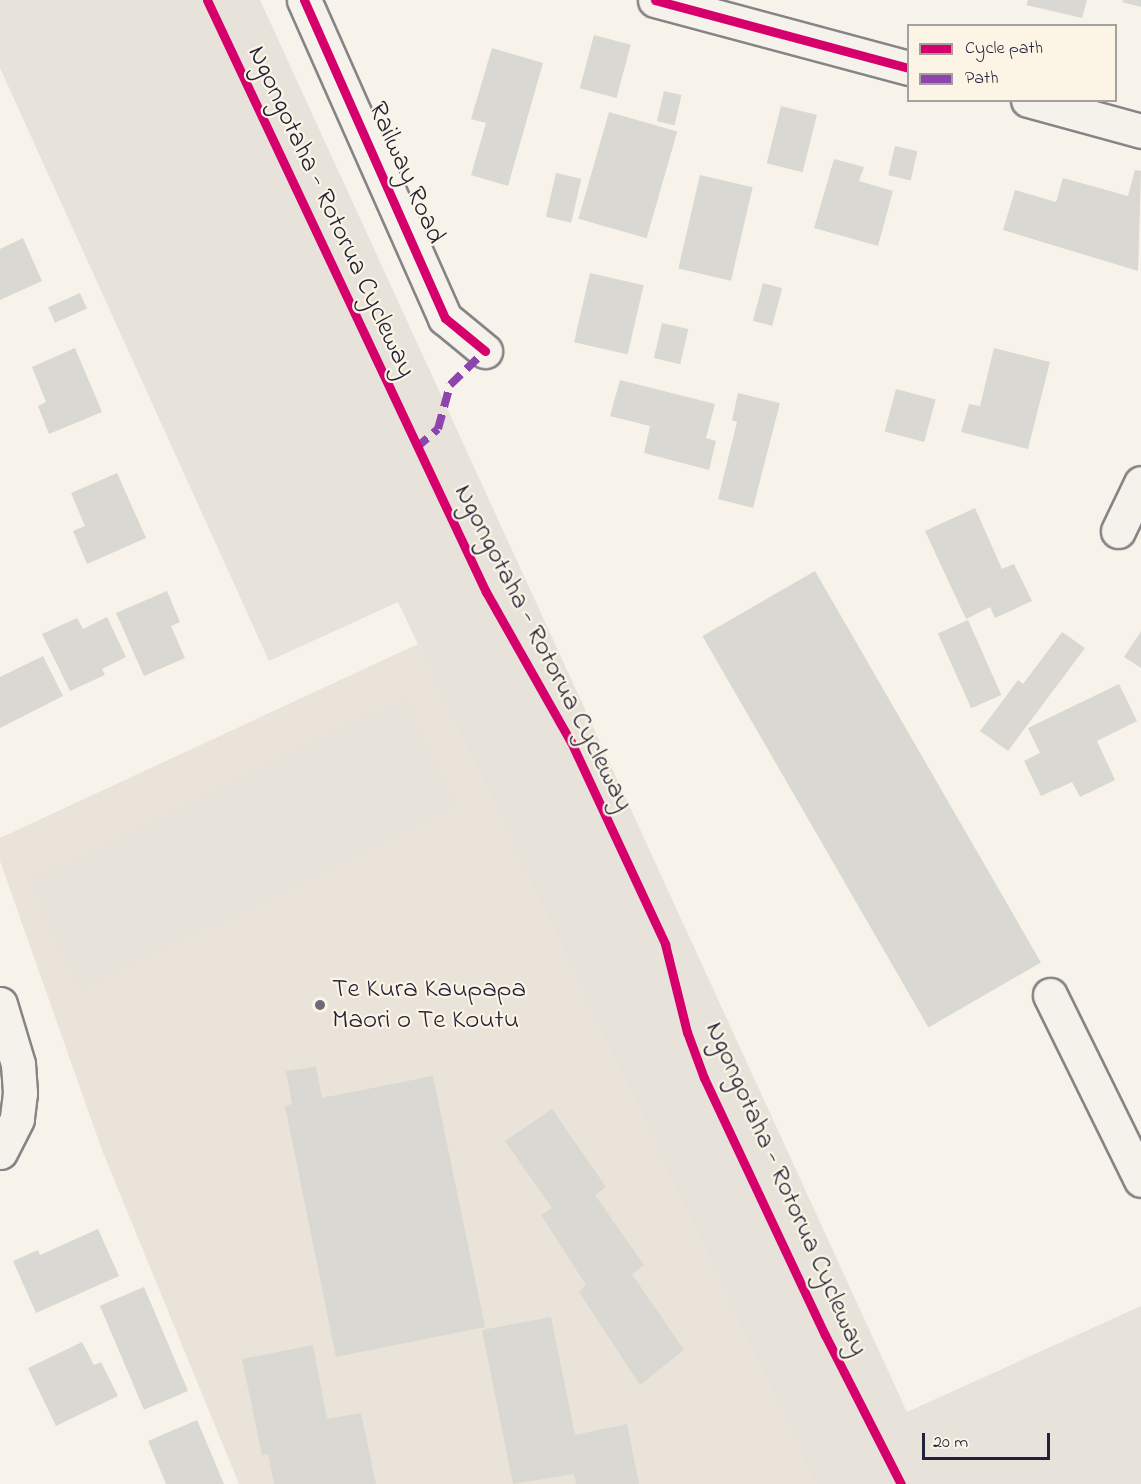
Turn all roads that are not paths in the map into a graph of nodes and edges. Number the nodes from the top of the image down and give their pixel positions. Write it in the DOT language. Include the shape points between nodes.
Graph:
graph roads {
  1 [pos="304,0"];
  2 [pos="655,0"];
  3 [pos="907,67"];
  4 [pos="1035,102"];
  5 [pos="1141,131"];
  6 [pos="485,351"];
  7 [pos="1141,483"];
  8 [pos="1118,531"];
  9 [pos="1050,995"];
  10 [pos="0,1004"];
  11 [pos="0,1152"];
  12 [pos="1141,1180"];
  1 -- 6 [label="street, Railway Road" via="445,318"];
  2 -- 3 [label="street"];
  4 -- 5 [label="street"];
  7 -- 8 [label="street"];
  9 -- 12 [label="street"];
  10 -- 11 [label="street" via="18,1064 20,1093 17,1119"];
}
